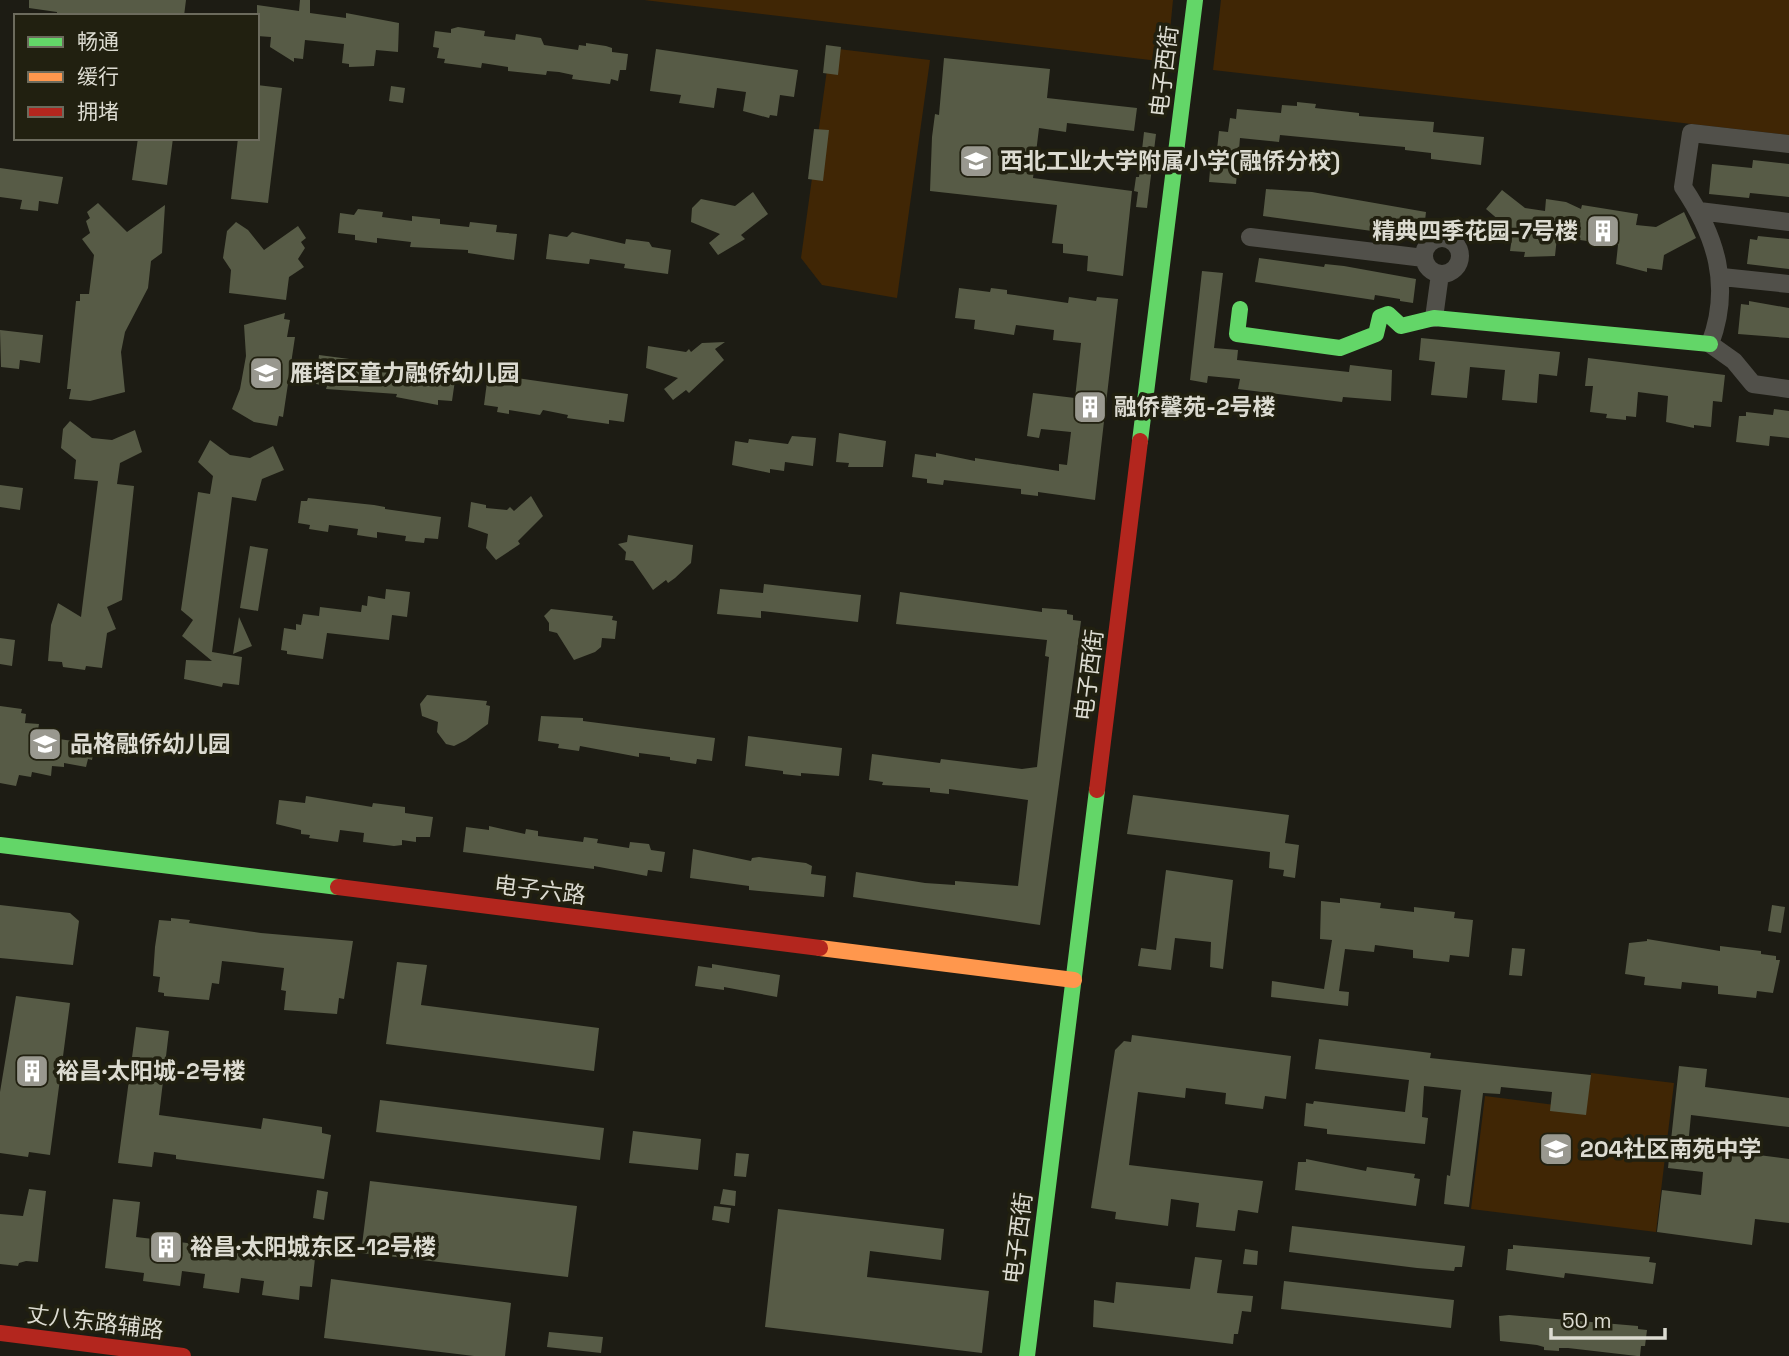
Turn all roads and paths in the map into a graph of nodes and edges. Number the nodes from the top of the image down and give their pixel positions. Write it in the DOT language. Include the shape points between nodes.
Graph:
graph roads {
  1 [pos="1195,0"];
  2 [pos="1789,145"];
  3 [pos="1699,211"];
  4 [pos="1789,222"];
  5 [pos="1250,237"];
  6 [pos="1424,258"];
  7 [pos="1440,274"];
  8 [pos="1722,277"];
  9 [pos="1789,284"];
  10 [pos="1240,309"];
  11 [pos="1434,318"];
  12 [pos="1710,344"];
  13 [pos="1789,389"];
  14 [pos="0,845"];
  15 [pos="1073,980"];
  16 [pos="0,1333"];
  17 [pos="183,1356"];
  18 [pos="1027,1356"];
  1 -- 15 [label="street, 电子西街"];
  2 -- 3 [label="street" via="1691,133 1683,187"];
  3 -- 4 [label="street"];
  3 -- 8 [label="street"];
  5 -- 6 [label="street"];
  6 -- 7 [label="street" via="1428,268"];
  6 -- 7 [label="street" via="1432,241 1454,242 1460,252 1458,265"];
  7 -- 11 [label="street"];
  8 -- 9 [label="street"];
  8 -- 12 [label="street" via="1718,323"];
  10 -- 11 [label="street" via="1237,334 1340,348 1376,334 1380,317 1388,314 1401,326"];
  11 -- 12 [label="street"];
  12 -- 13 [label="street" via="1734,361 1753,384"];
  14 -- 15 [label="street, 电子六路"];
  15 -- 18 [label="street, 电子西街"];
  16 -- 17 [label="street, 丈八东路辅路"];
}
